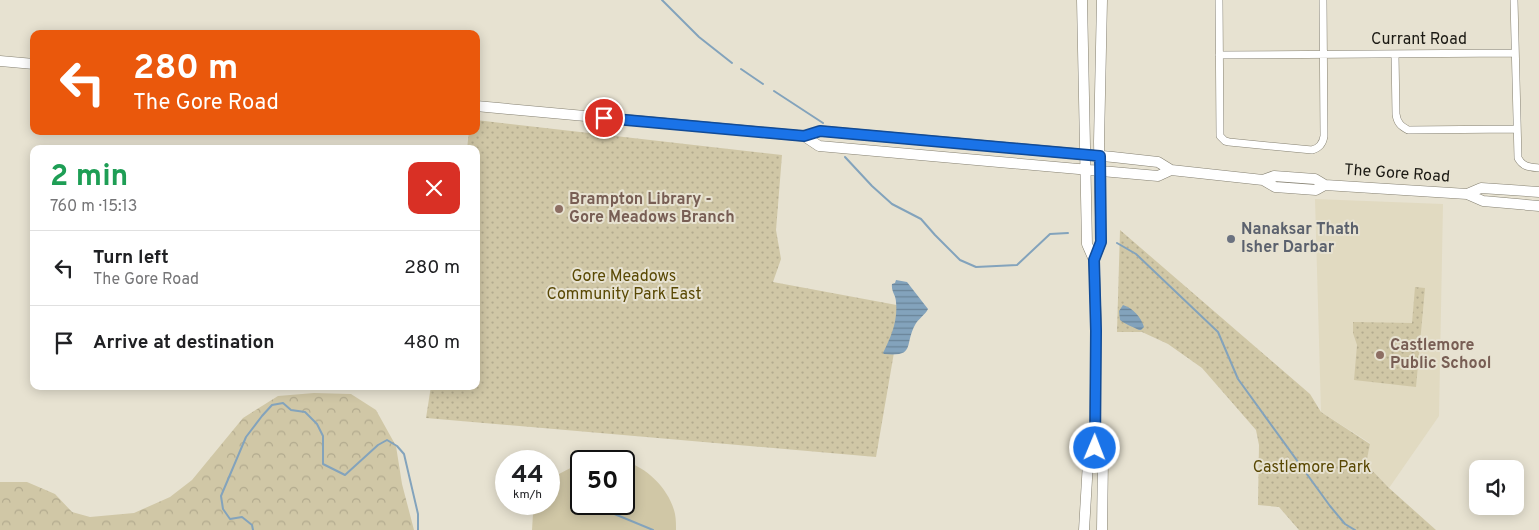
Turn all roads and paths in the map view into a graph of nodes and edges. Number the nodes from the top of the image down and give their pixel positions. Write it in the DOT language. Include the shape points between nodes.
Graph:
graph roads {
  1 [pos="1082,0"];
  2 [pos="1102,0"];
  3 [pos="1219,0"];
  4 [pos="1323,0"];
  5 [pos="1514,0"];
  6 [pos="1515,53"];
  7 [pos="1395,54"];
  8 [pos="1219,55"];
  9 [pos="1323,55"];
  10 [pos="0,60"];
  11 [pos="30,64"];
  12 [pos="480,106"];
  13 [pos="1516,129"];
  14 [pos="871,135"];
  15 [pos="804,136"];
  16 [pos="870,150"];
  17 [pos="1085,154"];
  18 [pos="1100,156"];
  19 [pos="1086,168"];
  20 [pos="1539,168"];
  21 [pos="1100,170"];
  22 [pos="1171,170"];
  23 [pos="1539,192"];
  24 [pos="1468,194"];
  25 [pos="1539,206"];
  26 [pos="1094,260"];
  27 [pos="1095,448"];
  28 [pos="1084,530"];
  29 [pos="1102,530"];
  1 -- 17 [label="main road"];
  2 -- 18 [label="main road"];
  3 -- 8 [label="street"];
  4 -- 9 [label="street"];
  5 -- 6 [label="street"];
  6 -- 7 [label="street, Currant Road"];
  6 -- 13 [label="street"];
  7 -- 9 [label="street, Currant Road"];
  7 -- 13 [label="street" via="1396,120 1401,126 1408,130"];
  8 -- 9 [label="street, Currant Road"];
  8 -- 9 [label="street" via="1219,133 1222,139 1312,150 1323,142 1324,136"];
  10 -- 11 [label="main road"];
  12 -- 15 [label="main road, The Gore Road"];
  13 -- 20 [label="street" via="1521,164"];
  14 -- 15 [label="main road, The Gore Road" via="820,131"];
  14 -- 16 [label="main road"];
  14 -- 17 [label="main road, The Gore Road"];
  15 -- 16 [label="main road, The Gore Road" via="819,146"];
  16 -- 19 [label="main road, The Gore Road"];
  17 -- 18 [label="main road, The Gore Road"];
  17 -- 19 [label="main road"];
  18 -- 21 [label="main road"];
  18 -- 22 [label="main road, The Gore Road" via="1158,162"];
  19 -- 21 [label="main road, The Gore Road"];
  19 -- 26 [label="main road" via="1087,244"];
  21 -- 22 [label="main road, The Gore Road" via="1158,176"];
  21 -- 26 [label="main road" via="1101,242"];
  22 -- 24 [label="main road, The Gore Road" via="1263,180 1274,176 1315,179 1326,185"];
  23 -- 24 [label="main road, The Gore Road" via="1482,188"];
  24 -- 25 [label="main road, The Gore Road" via="1483,201"];
  26 -- 27 [label="main road"];
  27 -- 28 [label="main road" via="1088,462"];
  27 -- 29 [label="main road" via="1102,459"];
}
